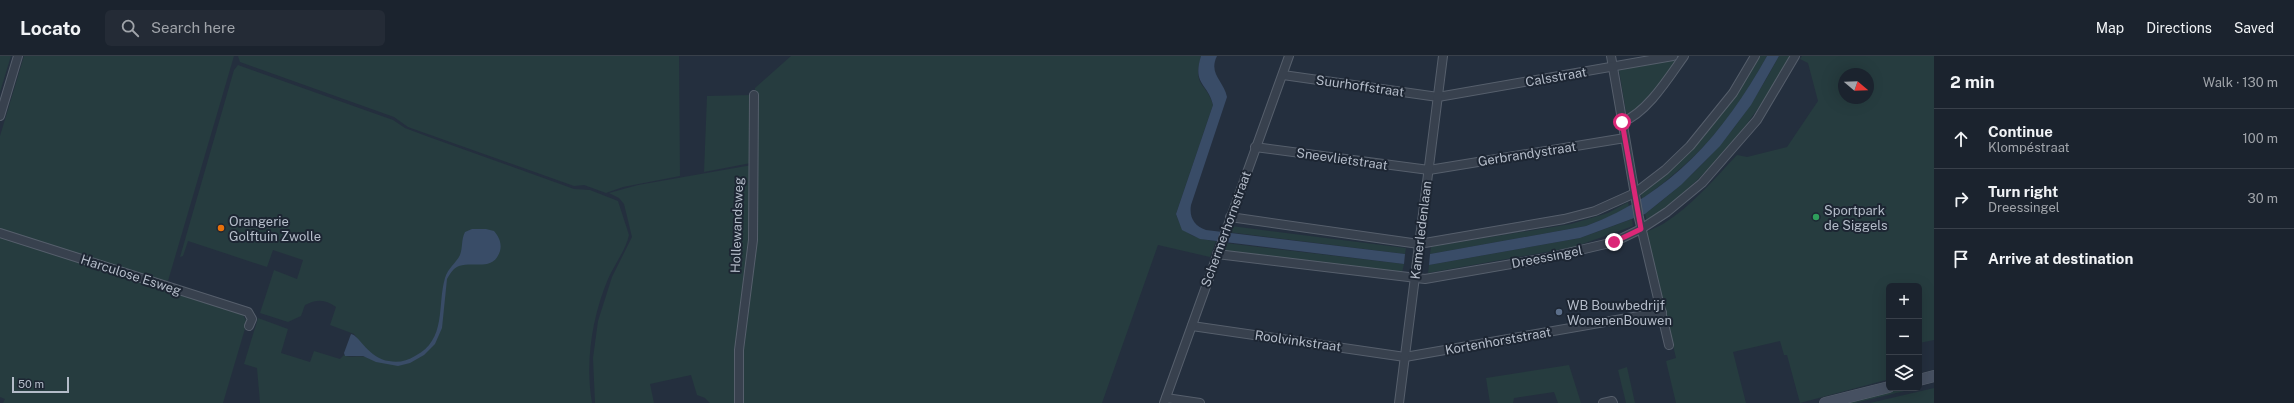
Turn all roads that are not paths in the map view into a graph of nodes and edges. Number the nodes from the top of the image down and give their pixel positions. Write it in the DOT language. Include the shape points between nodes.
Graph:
graph roads {
  1 [pos="18,56"];
  2 [pos="1289,56"];
  3 [pos="1444,56"];
  4 [pos="1611,56"];
  5 [pos="1673,56"];
  6 [pos="1684,56"];
  7 [pos="1755,56"];
  8 [pos="1795,56"];
  9 [pos="1612,67"];
  10 [pos="1283,75"];
  11 [pos="754,95"];
  12 [pos="1438,97"];
  13 [pos="0,116"];
  14 [pos="1622,122"];
  15 [pos="1625,138"];
  16 [pos="1255,147"];
  17 [pos="1429,170"];
  18 [pos="1635,193"];
  19 [pos="1230,217"];
  20 [pos="1641,229"];
  21 [pos="0,233"];
  22 [pos="1420,244"];
  23 [pos="1217,254"];
  24 [pos="1415,278"];
  25 [pos="1662,312"];
  26 [pos="250,326"];
  27 [pos="1192,326"];
  28 [pos="1669,345"];
  29 [pos="1405,357"];
  30 [pos="1934,376"];
  31 [pos="1922,379"];
  32 [pos="1886,388"];
  33 [pos="1165,400"];
  34 [pos="739,403"];
  35 [pos="1200,403"];
  36 [pos="1399,403"];
  37 [pos="1603,403"];
  38 [pos="1613,403"];
  39 [pos="1825,403"];
  1 -- 13 [label="street"];
  2 -- 10 [label="street, Schermerhornstraat"];
  3 -- 12 [label="street, Kamerledenlaan"];
  4 -- 9 [label="street"];
  5 -- 9 [label="street, Calsstraat"];
  6 -- 14 [label="street" via="1649,102 1630,119"];
  7 -- 18 [label="street" via="1733,93 1712,121 1665,170"];
  8 -- 20 [label="street, Dreessingel" via="1757,120 1719,165 1685,198"];
  9 -- 12 [label="street, Calsstraat"];
  9 -- 14 [label="street"];
  10 -- 12 [label="street, Suurhoffstraat"];
  10 -- 16 [label="street, Schermerhornstraat"];
  11 -- 34 [label="street, Hollewandsweg" via="753,240 739,350"];
  12 -- 17 [label="street, Kamerledenlaan"];
  14 -- 15 [label="street"];
  15 -- 17 [label="street, Gerbrandystraat"];
  15 -- 18 [label="street"];
  16 -- 17 [label="street, Sneevlietstraat"];
  16 -- 19 [label="street, Schermerhornstraat"];
  17 -- 22 [label="street, Kamerledenlaan"];
  18 -- 20 [label="street"];
  18 -- 22 [label="street" via="1601,209 1576,217"];
  19 -- 22 [label="street"];
  19 -- 23 [label="street, Schermerhornstraat"];
  20 -- 24 [label="street, Dreessingel" via="1614,242 1580,251 1424,279"];
  20 -- 25 [label="street"];
  21 -- 26 [label="street, Harculose Esweg" via="248,312 252,319"];
  22 -- 24 [label="street, Kamerledenlaan"];
  23 -- 24 [label="street, Dreessingel"];
  23 -- 27 [label="street, Schermerhornstraat"];
  24 -- 29 [label="street, Kamerledenlaan"];
  25 -- 28 [label="street"];
  25 -- 29 [label="street, Kortenhorststraat"];
  27 -- 29 [label="street, Roolvinkstraat"];
  27 -- 33 [label="street, Schermerhornstraat"];
  29 -- 36 [label="street, Kamerledenlaan"];
  30 -- 31 [label="main road"];
  32 -- 39 [label="main road"];
  33 -- 35 [label="street"];
  37 -- 38 [label="street"];
}
